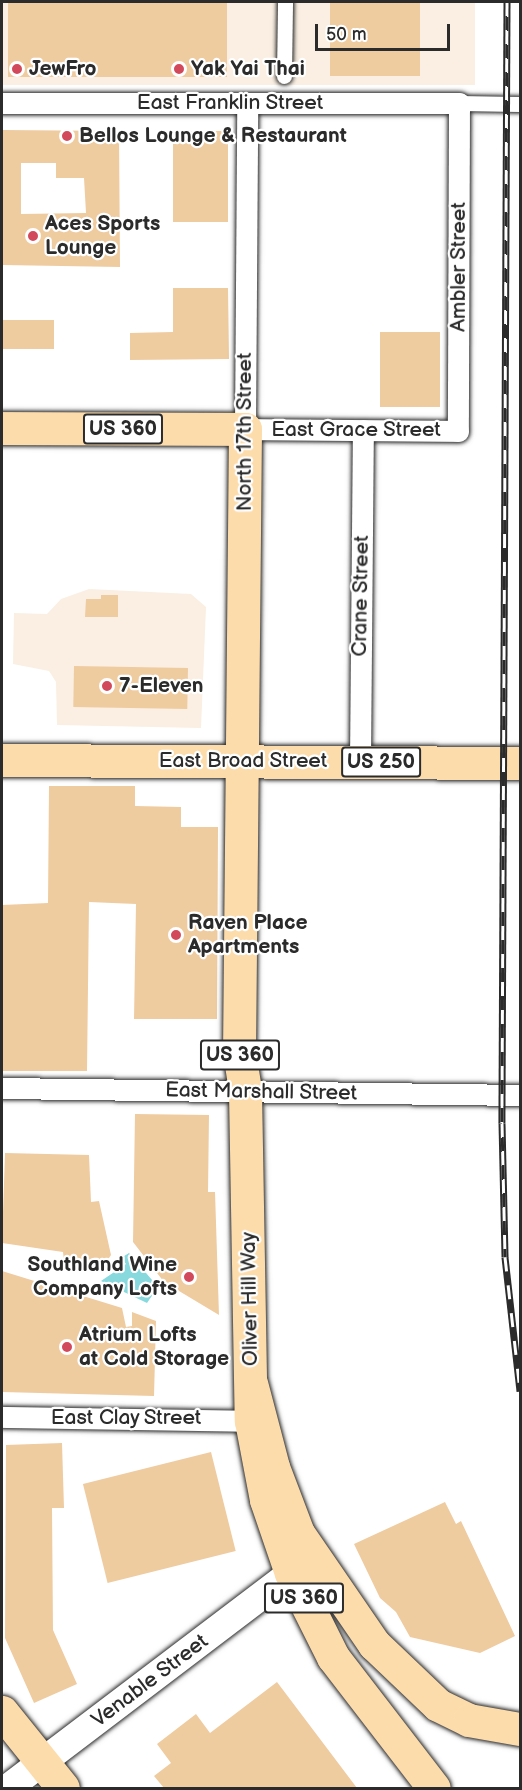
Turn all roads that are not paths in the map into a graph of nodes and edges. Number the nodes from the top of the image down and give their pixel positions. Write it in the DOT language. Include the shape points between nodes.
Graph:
graph roads {
  1 [pos="285,2"];
  2 [pos="284,76"];
  3 [pos="2,103"];
  4 [pos="247,103"];
  5 [pos="459,103"];
  6 [pos="520,104"];
  7 [pos="2,428"];
  8 [pos="245,429"];
  9 [pos="363,430"];
  10 [pos="458,431"];
  11 [pos="2,760"];
  12 [pos="242,761"];
  13 [pos="360,762"];
  14 [pos="520,763"];
  15 [pos="2,1088"];
  16 [pos="245,1092"];
  17 [pos="520,1095"];
  18 [pos="251,1383"];
  19 [pos="2,1417"];
  20 [pos="251,1421"];
  21 [pos="291,1573"];
  22 [pos="2,1712"];
  23 [pos="520,1729"];
  24 [pos="42,1763"];
  25 [pos="8,1788"];
  26 [pos="63,1788"];
  27 [pos="434,1788"];
  1 -- 2 [label="street"];
  3 -- 4 [label="street, East Franklin Street"];
  4 -- 5 [label="street, East Franklin Street"];
  4 -- 8 [label="street, North 17th Street"];
  5 -- 6 [label="street"];
  5 -- 10 [label="street, Ambler Street"];
  7 -- 8 [label="main road, East Grace Street / US 360"];
  8 -- 9 [label="street, East Grace Street"];
  8 -- 12 [label="main road, North 17th Street / US 360"];
  9 -- 10 [label="street, East Grace Street"];
  9 -- 13 [label="street, Crane Street"];
  11 -- 12 [label="main road, East Broad Street / US 250"];
  12 -- 13 [label="main road, East Broad Street / US 250"];
  12 -- 16 [label="main road, Oliver Hill Way / US 360" via="240,1052"];
  13 -- 14 [label="main road, East Broad Street / US 250"];
  15 -- 16 [label="street, East Marshall Street"];
  16 -- 17 [label="street, East Marshall Street"];
  16 -- 18 [label="main road, Oliver Hill Way / US 360"];
  18 -- 20 [label="main road, Oliver Hill Way / US 360"];
  18 -- 23 [label="main road" via="273,1467 298,1533 374,1644 438,1705 469,1720"];
  19 -- 20 [label="street, East Clay Street"];
  20 -- 21 [label="main road, Oliver Hill Way / US 360" via="266,1500"];
  21 -- 24 [label="main road, Venable Street"];
  21 -- 27 [label="main road, Oliver Hill Way / US 360" via="333,1657"];
  22 -- 24 [label="main road"];
  24 -- 25 [label="main road, Venable Street"];
  24 -- 26 [label="main road"];
}
